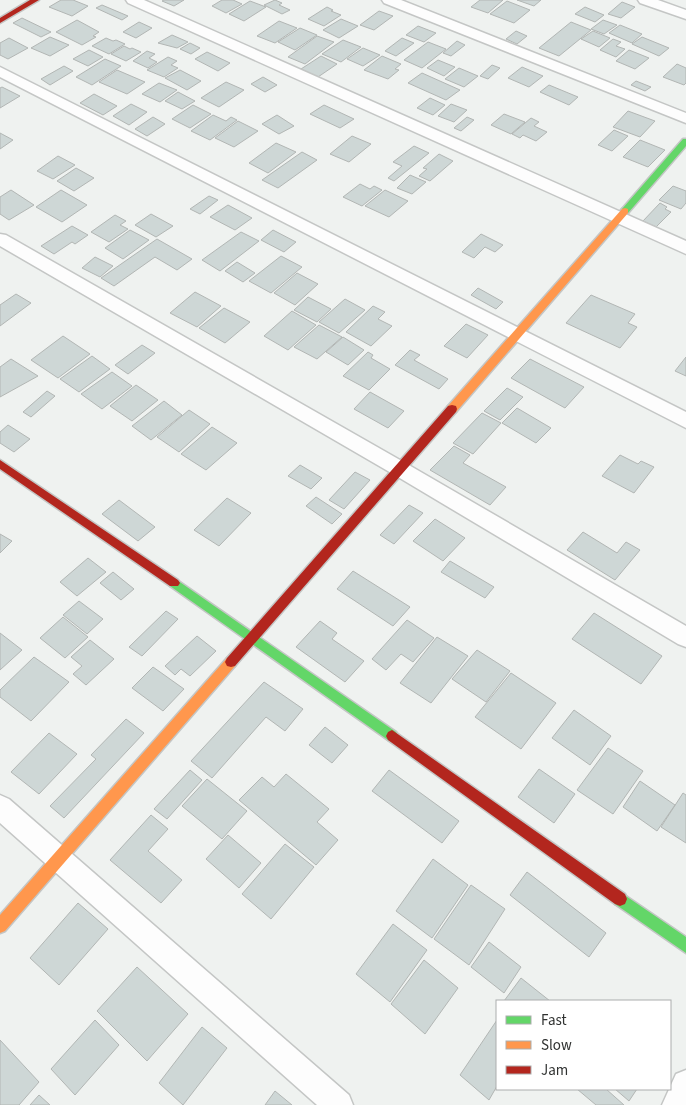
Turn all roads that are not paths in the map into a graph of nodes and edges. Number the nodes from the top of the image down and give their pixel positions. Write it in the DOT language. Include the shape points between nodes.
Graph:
graph roads {
  1 [pos="35,0"];
  2 [pos="133,0"];
  3 [pos="388,0"];
  4 [pos="645,0"];
  5 [pos="686,15"];
  6 [pos="0,21"];
  7 [pos="0,71"];
  8 [pos="686,118"];
  9 [pos="686,141"];
  10 [pos="619,218"];
  11 [pos="0,239"];
  12 [pos="686,248"];
  13 [pos="517,335"];
  14 [pos="686,421"];
  15 [pos="0,464"];
  16 [pos="400,469"];
  17 [pos="253,637"];
  18 [pos="686,638"];
  19 [pos="0,807"];
  20 [pos="59,859"];
  21 [pos="0,926"];
  22 [pos="686,946"];
  23 [pos="686,1084"];
  24 [pos="338,1105"];
  25 [pos="676,1105"];
  1 -- 6 [label="street"];
  2 -- 10 [label="street"];
  3 -- 8 [label="street"];
  4 -- 5 [label="street"];
  7 -- 13 [label="street"];
  9 -- 10 [label="street"];
  10 -- 12 [label="street"];
  10 -- 13 [label="street"];
  11 -- 16 [label="street"];
  13 -- 14 [label="street"];
  13 -- 16 [label="street"];
  15 -- 17 [label="street"];
  16 -- 17 [label="street"];
  16 -- 18 [label="street"];
  17 -- 20 [label="street"];
  17 -- 22 [label="street"];
  19 -- 20 [label="street"];
  20 -- 21 [label="street"];
  20 -- 24 [label="street"];
  23 -- 25 [label="street"];
}
